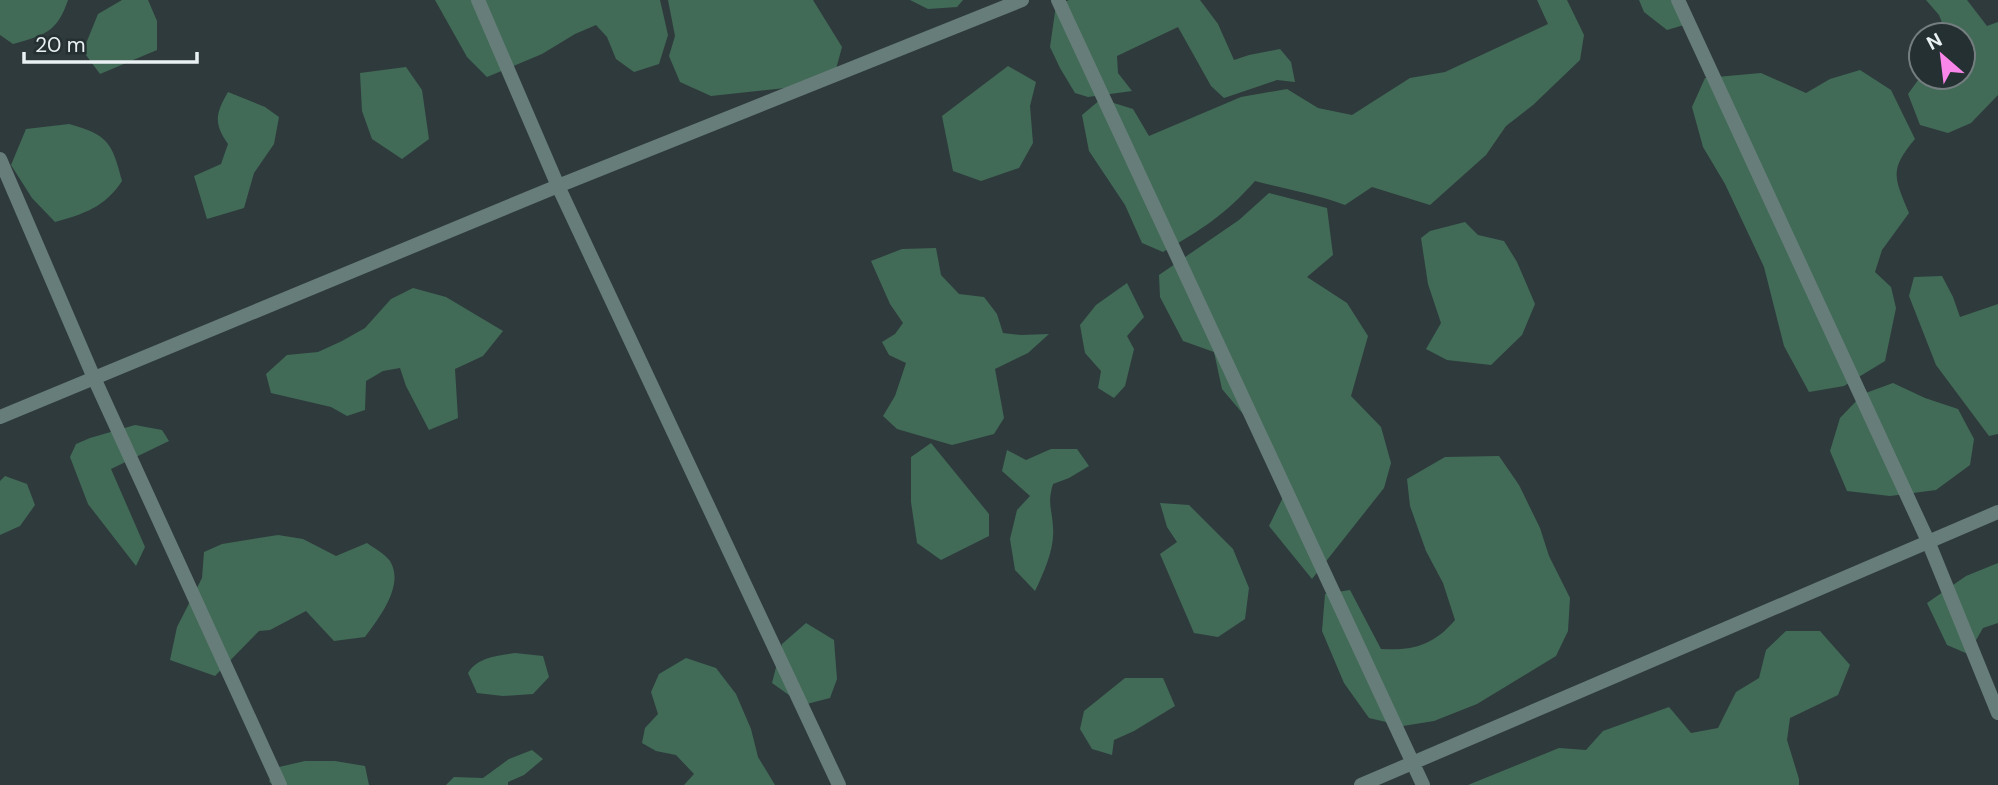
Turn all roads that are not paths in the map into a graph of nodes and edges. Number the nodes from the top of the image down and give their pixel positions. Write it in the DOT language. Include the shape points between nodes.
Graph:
graph roads {
  1 [pos="478,0"];
  2 [pos="1022,0"];
  3 [pos="1058,0"];
  4 [pos="1678,0"];
  5 [pos="0,159"];
  6 [pos="558,186"];
  7 [pos="94,378"];
  8 [pos="0,417"];
  9 [pos="1998,512"];
  10 [pos="1928,541"];
  11 [pos="1998,713"];
  12 [pos="1413,763"];
  13 [pos="280,785"];
  14 [pos="839,785"];
  15 [pos="1361,785"];
  16 [pos="1423,785"];
  1 -- 6 [label="street"];
  2 -- 6 [label="street"];
  3 -- 12 [label="street"];
  4 -- 10 [label="street"];
  5 -- 7 [label="street"];
  6 -- 7 [label="street"];
  6 -- 14 [label="street"];
  7 -- 8 [label="street"];
  7 -- 13 [label="street"];
  9 -- 10 [label="street"];
  10 -- 11 [label="street"];
  10 -- 12 [label="street"];
  12 -- 15 [label="street"];
  12 -- 16 [label="street"];
}
